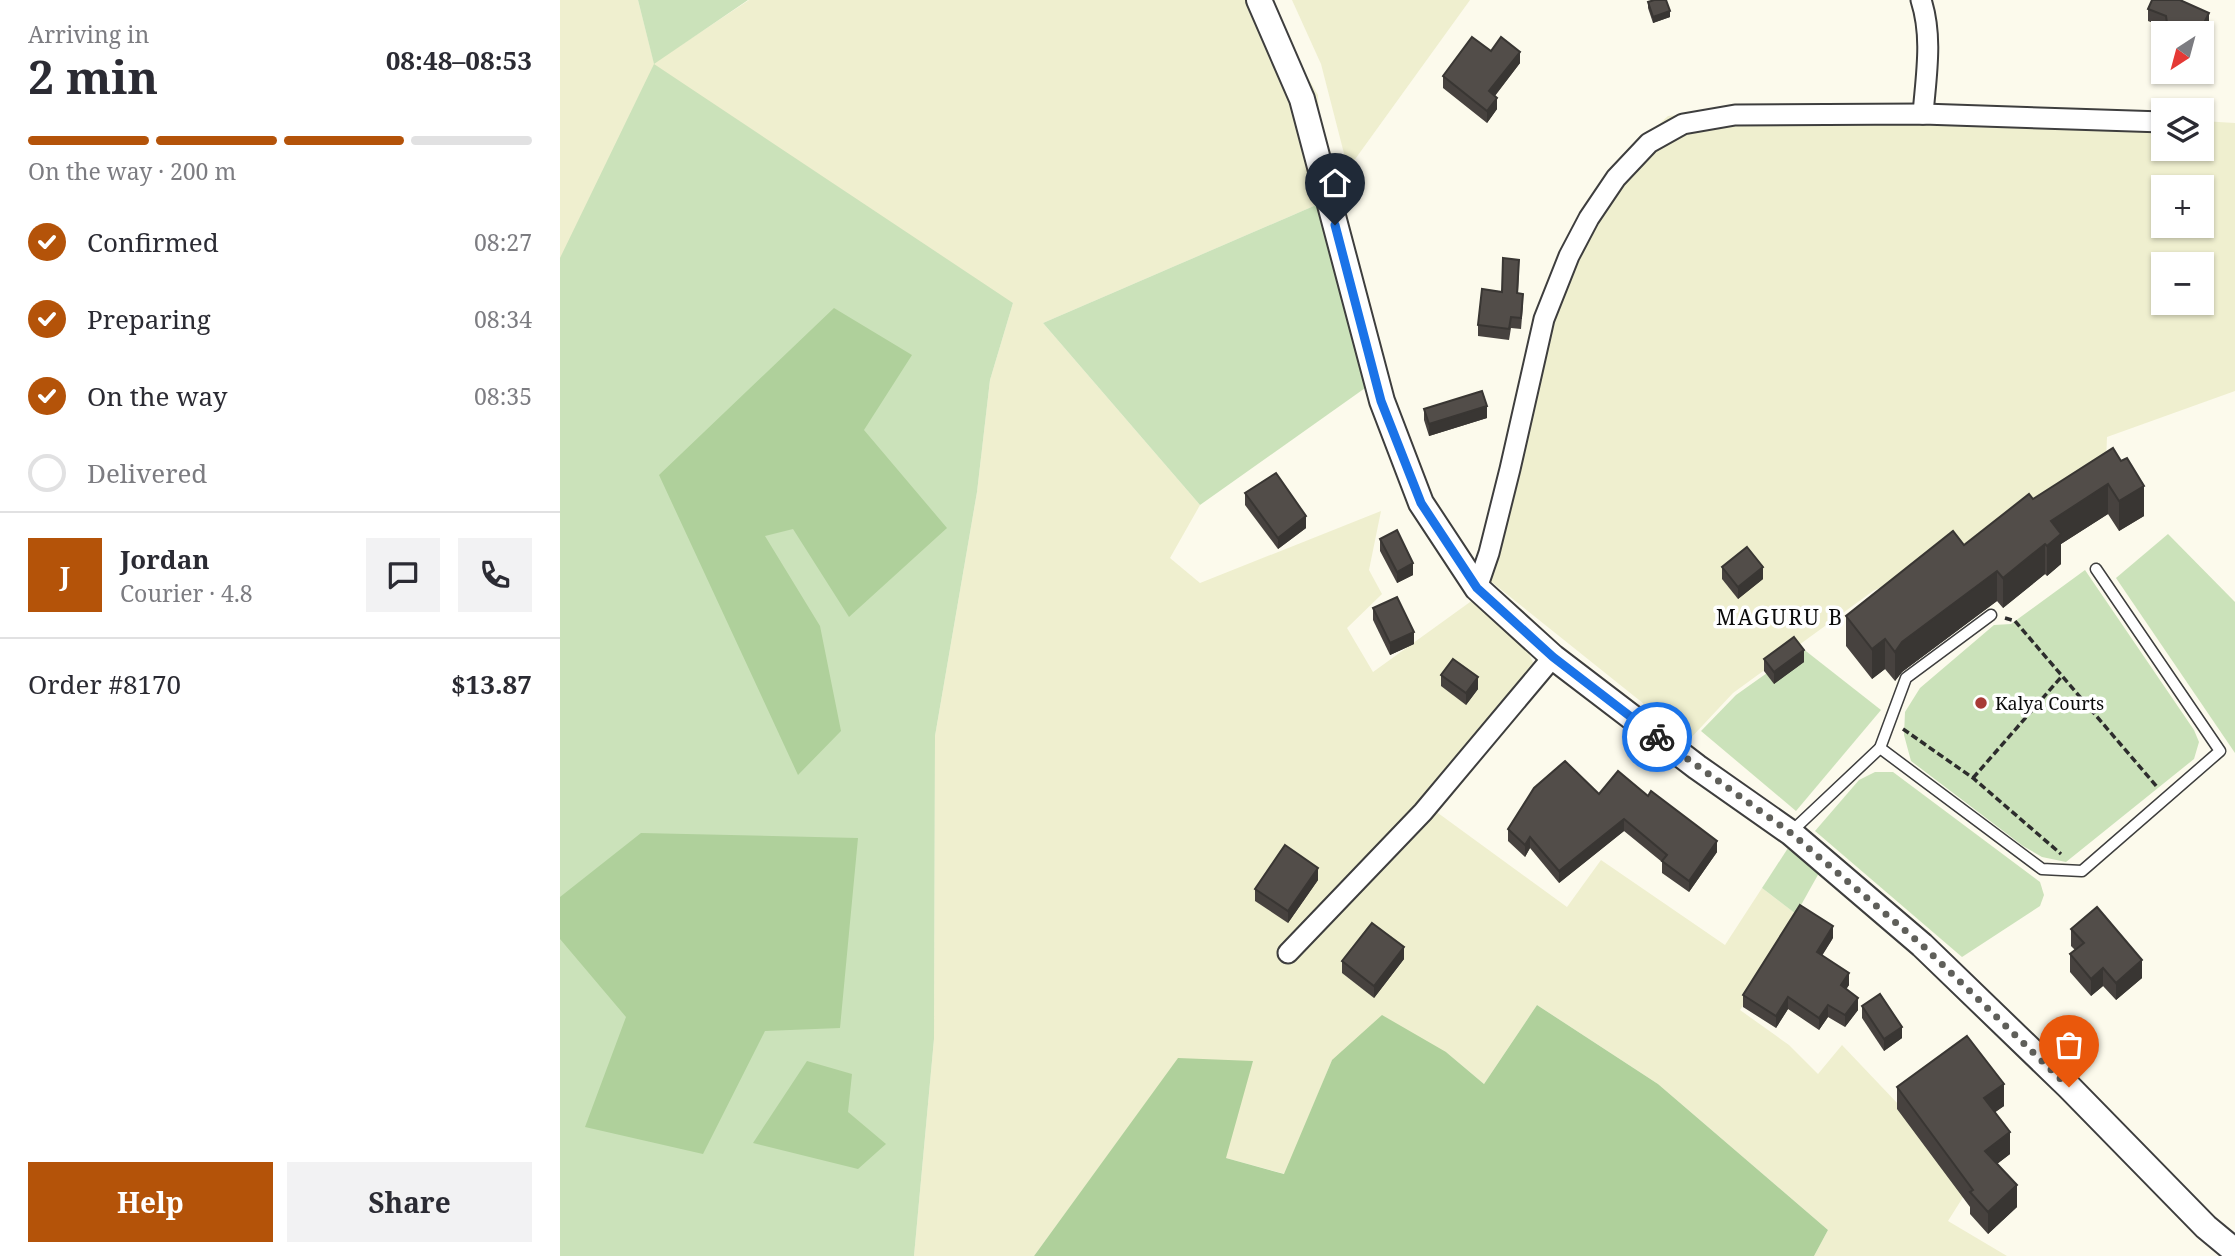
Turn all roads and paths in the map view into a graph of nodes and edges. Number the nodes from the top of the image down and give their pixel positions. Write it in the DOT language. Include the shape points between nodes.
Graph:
graph roads {
  1 [pos="1259,0"];
  2 [pos="1921,0"];
  3 [pos="1923,114"];
  4 [pos="2151,122"];
  5 [pos="2096,569"];
  6 [pos="1477,588"];
  7 [pos="1991,615"];
  8 [pos="1553,657"];
  9 [pos="2062,676"];
  10 [pos="1891,720"];
  11 [pos="1880,748"];
  12 [pos="1973,778"];
  13 [pos="2166,798"];
  14 [pos="1791,833"];
  15 [pos="2082,872"];
  16 [pos="1288,953"];
  17 [pos="2235,1251"];
  1 -- 6 [label="street" via="1302,99 1381,401 1421,503"];
  2 -- 3 [label="street" via="1928,53"];
  3 -- 4 [label="street"];
  3 -- 6 [label="street" via="1735,115 1683,124 1649,143 1616,178 1569,256 1544,318"];
  5 -- 13 [label="lane" via="2220,751"];
  6 -- 8 [label="street"];
  7 -- 9 [label="path" via="2015,621"];
  7 -- 10 [label="lane" via="1906,678"];
  8 -- 14 [label="street"];
  8 -- 16 [label="street" via="1423,812"];
  9 -- 12 [label="path"];
  9 -- 13 [label="path"];
  10 -- 11 [label="lane"];
  10 -- 12 [label="path"];
  11 -- 14 [label="lane"];
  11 -- 15 [label="lane" via="2042,869"];
  12 -- 15 [label="path"];
  13 -- 15 [label="lane"];
  14 -- 17 [label="street" via="1922,945"];
}
